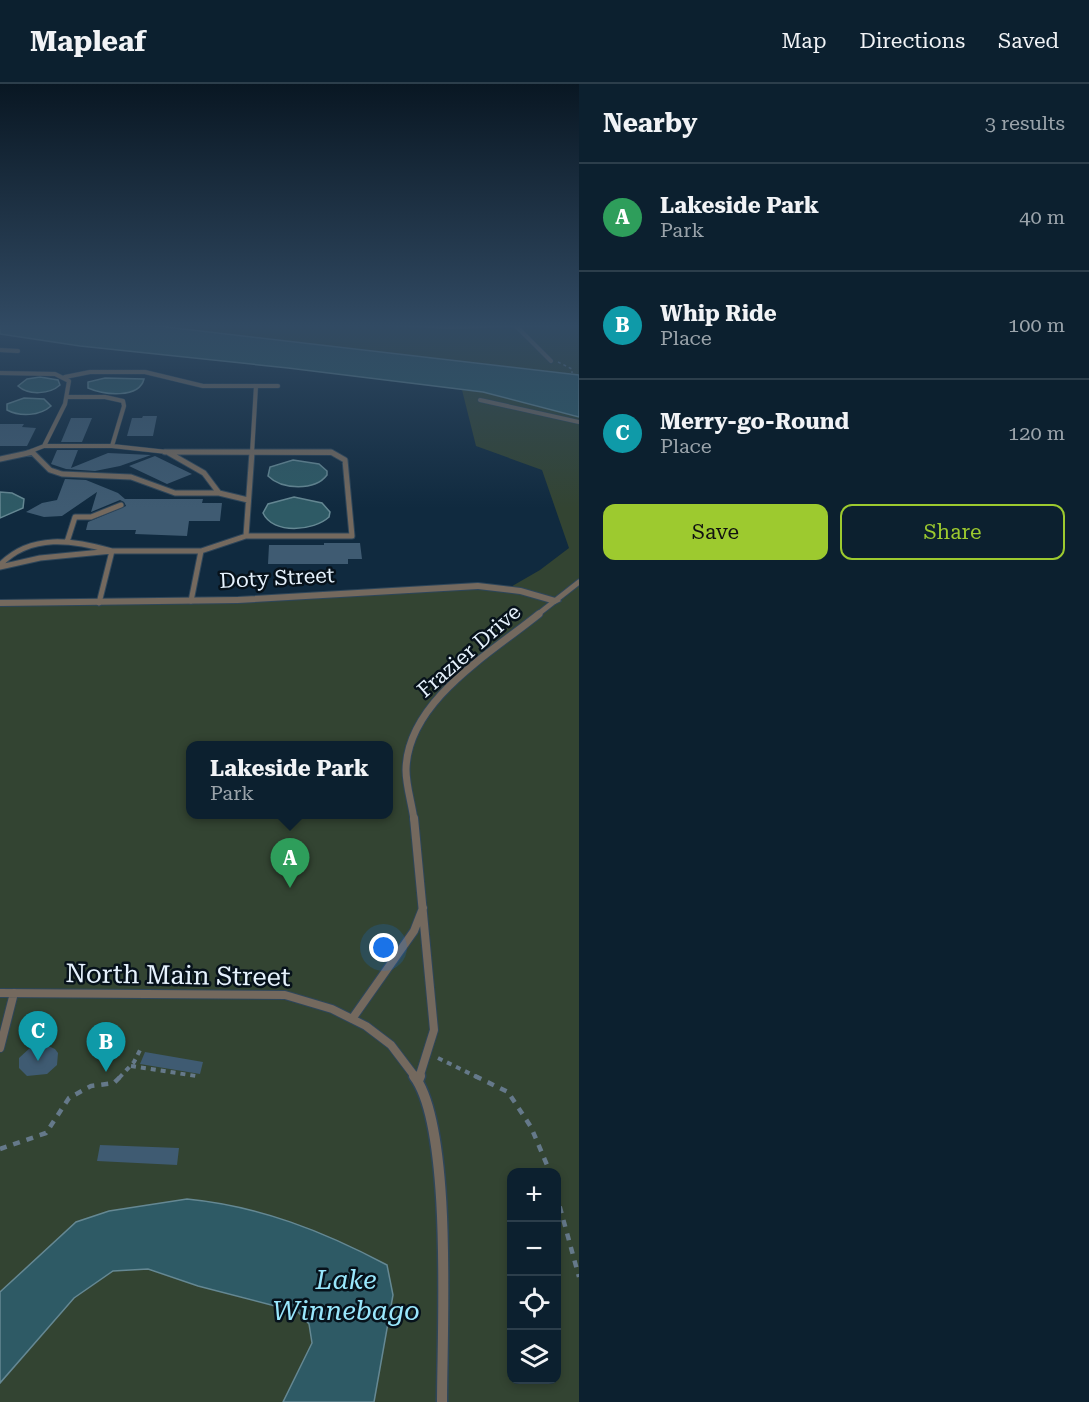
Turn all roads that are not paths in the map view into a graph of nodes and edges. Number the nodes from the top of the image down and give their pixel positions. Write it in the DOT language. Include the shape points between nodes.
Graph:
graph roads {
  1 [pos="70,386"];
  2 [pos="240,386"];
  3 [pos="256,386"];
  4 [pos="278,386"];
  5 [pos="67,397"];
  6 [pos="480,400"];
  7 [pos="579,422"];
  8 [pos="112,446"];
  9 [pos="44,447"];
  10 [pos="250,450"];
  11 [pos="32,452"];
  12 [pos="167,452"];
  13 [pos="0,459"];
  14 [pos="219,493"];
  15 [pos="248,500"];
  16 [pos="121,505"];
  17 [pos="246,536"];
  18 [pos="67,542"];
  19 [pos="112,550"];
  20 [pos="201,551"];
  21 [pos="0,566"];
  22 [pos="579,582"];
  23 [pos="191,601"];
  24 [pos="555,601"];
  25 [pos="0,603"];
  26 [pos="99,603"];
  27 [pos="424,906"];
  28 [pos="0,993"];
  29 [pos="14,993"];
  30 [pos="352,1019"];
  31 [pos="0,1048"];
  32 [pos="418,1081"];
  33 [pos="442,1402"];
  1 -- 5 [label="lane"];
  2 -- 3 [label="lane"];
  3 -- 4 [label="lane"];
  3 -- 10 [label="lane"];
  5 -- 8 [label="lane" via="123,401"];
  5 -- 9 [label="lane"];
  6 -- 7 [label="lane"];
  8 -- 9 [label="lane"];
  8 -- 12 [label="lane"];
  9 -- 11 [label="lane"];
  10 -- 12 [label="lane"];
  10 -- 15 [label="lane"];
  10 -- 17 [label="lane" via="319,450 340,455 345,460 352,536"];
  11 -- 13 [label="lane"];
  11 -- 14 [label="lane" via="51,470 62,474 131,477 174,493"];
  12 -- 14 [label="lane" via="212,477"];
  14 -- 15 [label="lane"];
  15 -- 17 [label="lane"];
  16 -- 18 [label="lane" via="91,517 75,517"];
  17 -- 20 [label="lane"];
  18 -- 19 [label="lane"];
  18 -- 21 [label="lane" via="29,546 16,551"];
  19 -- 20 [label="lane"];
  19 -- 21 [label="lane"];
  19 -- 26 [label="lane"];
  20 -- 23 [label="lane"];
  22 -- 24 [label="lane, Frazier Drive"];
  23 -- 24 [label="street, Doty Street" via="478,586 521,591"];
  23 -- 26 [label="street, Doty Street"];
  24 -- 27 [label="lane, Frazier Drive" via="441,693 414,731 406,770"];
  25 -- 26 [label="street, Doty Street"];
  27 -- 30 [label="lane, Frazier Drive" via="414,931"];
  27 -- 32 [label="lane, Frazier Drive" via="434,1030"];
  28 -- 29 [label="lane, North Main Street"];
  29 -- 30 [label="lane, North Main Street" via="265,993 308,1000"];
  29 -- 31 [label="lane"];
  30 -- 32 [label="lane, North Main Street" via="391,1045"];
  32 -- 33 [label="lane, North Main Street" via="429,1105 439,1166"];
}
